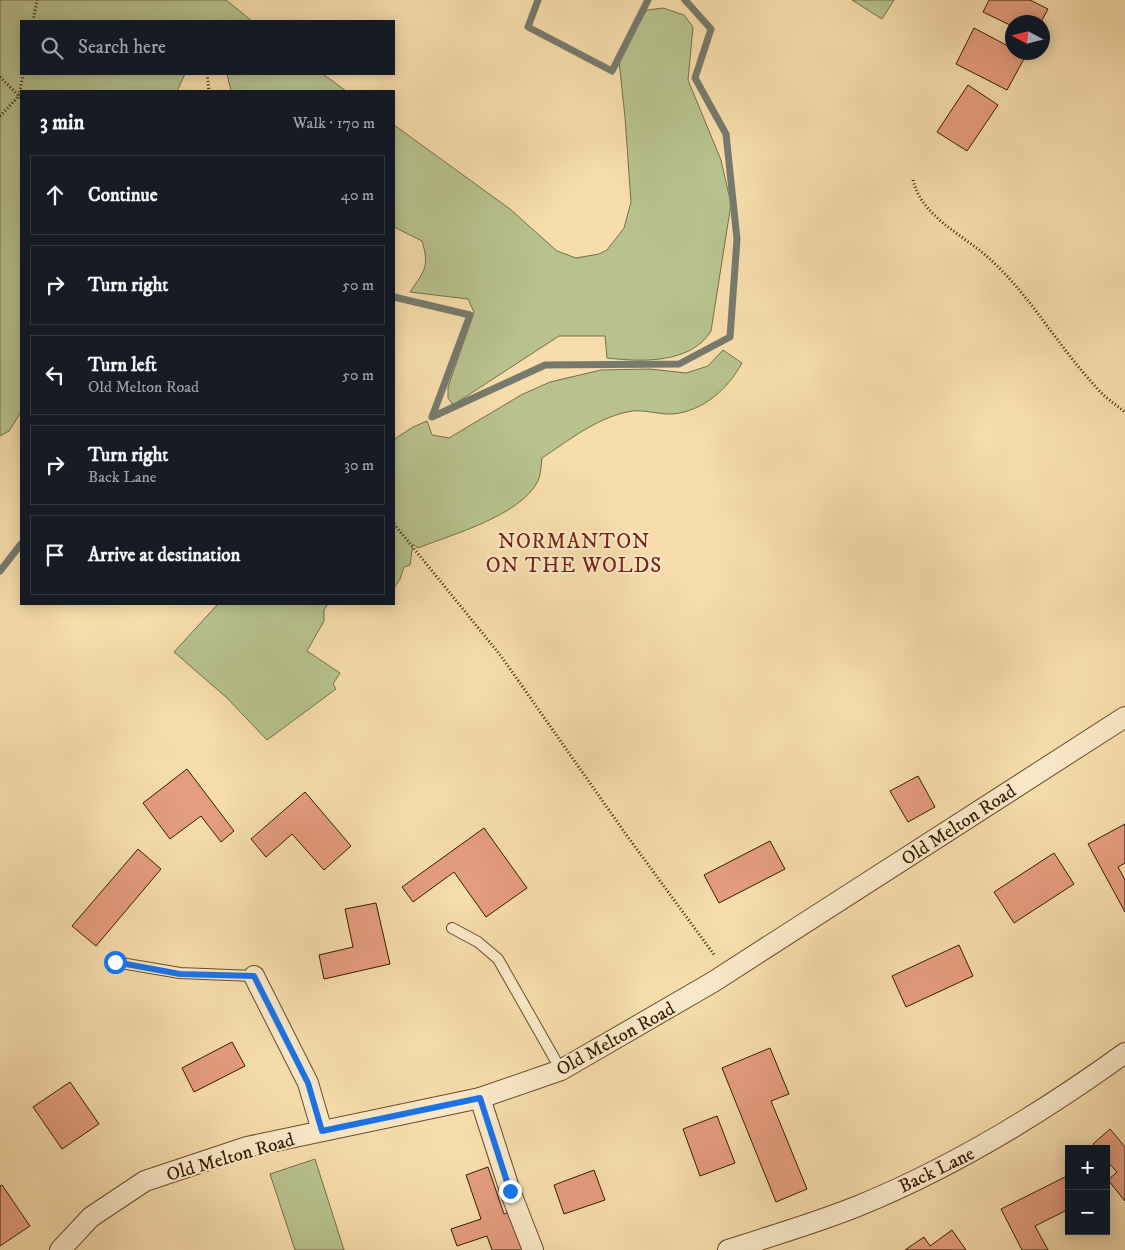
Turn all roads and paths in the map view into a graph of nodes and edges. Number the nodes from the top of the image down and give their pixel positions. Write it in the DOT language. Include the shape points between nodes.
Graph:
graph roads {
  1 [pos="37,0"];
  2 [pos="33,20"];
  3 [pos="23,75"];
  4 [pos="207,75"];
  5 [pos="0,77"];
  6 [pos="21,90"];
  7 [pos="209,90"];
  8 [pos="20,97"];
  9 [pos="0,116"];
  10 [pos="913,180"];
  11 [pos="1125,412"];
  12 [pos="395,525"];
  13 [pos="1125,717"];
  14 [pos="452,928"];
  15 [pos="115,962"];
  16 [pos="727,973"];
  17 [pos="254,976"];
  18 [pos="1125,1053"];
  19 [pos="561,1070"];
  20 [pos="480,1098"];
  21 [pos="322,1131"];
  22 [pos="60,1250"];
  23 [pos="533,1250"];
  24 [pos="728,1250"];
  1 -- 2 [label="path"];
  3 -- 6 [label="path"];
  4 -- 7 [label="path"];
  5 -- 8 [label="path"];
  8 -- 9 [label="path"];
  10 -- 11 [label="path" via="916,194 939,220 984,254 1024,293 1097,389"];
  12 -- 16 [label="path" via="501,656"];
  13 -- 16 [label="street, Old Melton Road"];
  14 -- 19 [label="lane" via="478,942 498,960"];
  15 -- 17 [label="lane" via="180,974"];
  16 -- 19 [label="street, Old Melton Road"];
  17 -- 21 [label="street" via="308,1083"];
  18 -- 24 [label="street, Back Lane" via="1068,1095 977,1150 858,1206"];
  19 -- 20 [label="street, Old Melton Road"];
  20 -- 21 [label="street, Old Melton Road"];
  20 -- 23 [label="street"];
  21 -- 22 [label="street, Old Melton Road" via="247,1147 145,1182 91,1218"];
}
